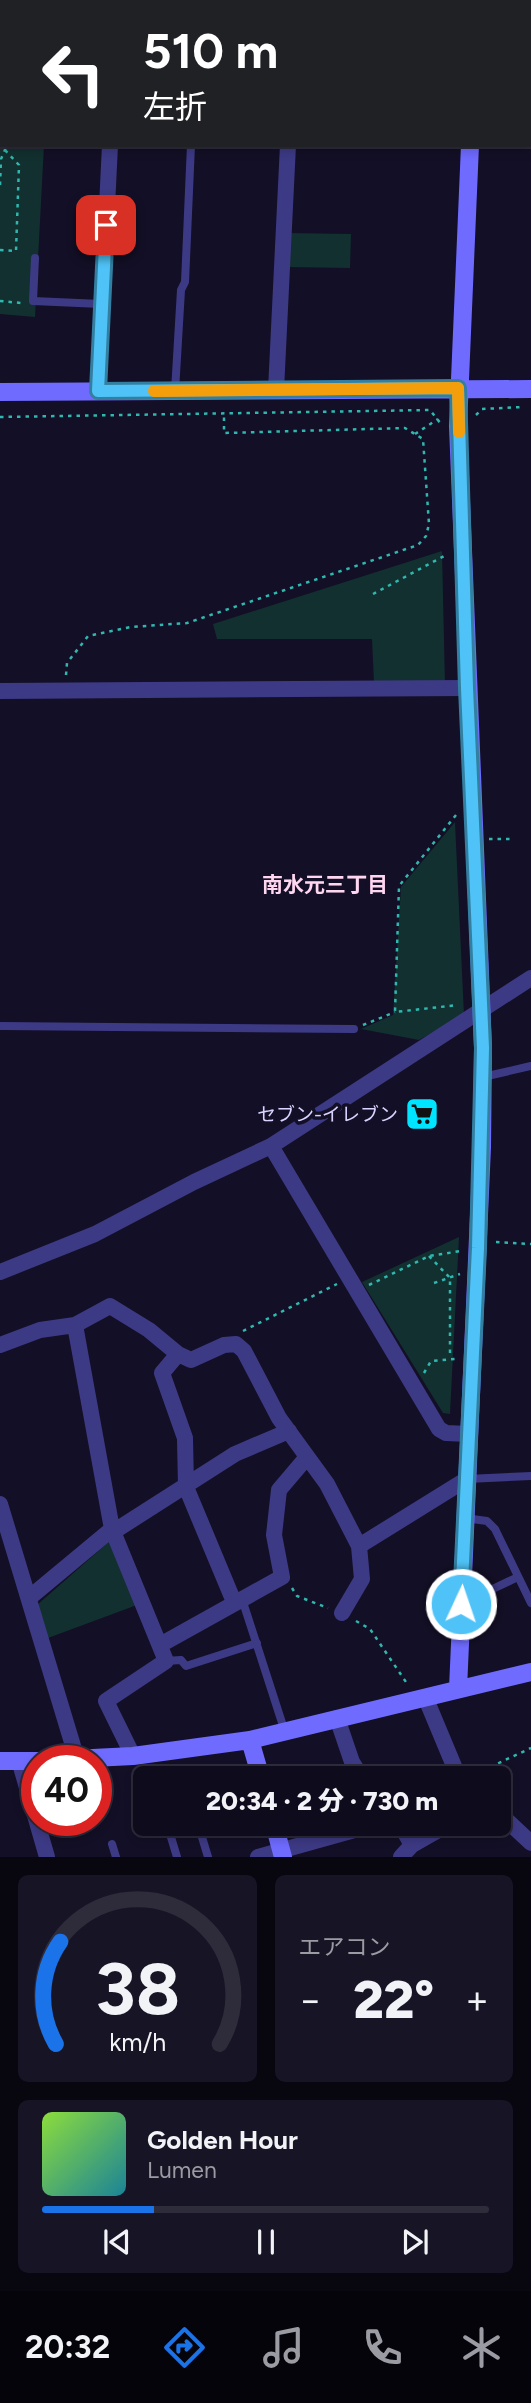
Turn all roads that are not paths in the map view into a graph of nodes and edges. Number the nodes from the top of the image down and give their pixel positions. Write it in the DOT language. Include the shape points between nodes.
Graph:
graph roads {
  1 [pos="110,147"];
  2 [pos="191,147"];
  3 [pos="288,147"];
  4 [pos="470,147"];
  5 [pos="36,258"];
  6 [pos="102,304"];
  7 [pos="458,388"];
  8 [pos="531,389"];
  9 [pos="276,390"];
  10 [pos="98,391"];
  11 [pos="175,391"];
  12 [pos="0,392"];
  13 [pos="467,688"];
  14 [pos="0,691"];
  15 [pos="531,978"];
  16 [pos="475,1008"];
  17 [pos="0,1026"];
  18 [pos="354,1029"];
  19 [pos="531,1066"];
  20 [pos="483,1077"];
  21 [pos="271,1146"];
  22 [pos="0,1272"];
  23 [pos="75,1325"];
  24 [pos="0,1345"];
  25 [pos="178,1354"];
  26 [pos="289,1431"];
  27 [pos="469,1434"];
  28 [pos="307,1457"];
  29 [pos="531,1476"];
  30 [pos="467,1479"];
  31 [pos="186,1486"];
  32 [pos="0,1504"];
  33 [pos="466,1518"];
  34 [pos="113,1530"];
  35 [pos="359,1546"];
  36 [pos="518,1577"];
  37 [pos="29,1598"];
  38 [pos="238,1600"];
  39 [pos="531,1603"];
  40 [pos="461,1604"];
  41 [pos="342,1613"];
  42 [pos="257,1643"];
  43 [pos="160,1645"];
  44 [pos="166,1661"];
  45 [pos="531,1672"];
  46 [pos="458,1689"];
  47 [pos="421,1699"];
  48 [pos="337,1718"];
  49 [pos="285,1732"];
  50 [pos="250,1740"];
  51 [pos="73,1745"];
  52 [pos="133,1756"];
  53 [pos="112,1757"];
  54 [pos="12,1759"];
  55 [pos="258,1766"];
  56 [pos="354,1766"];
  57 [pos="452,1766"];
  58 [pos="21,1782"];
  59 [pos="511,1824"];
  60 [pos="41,1836"];
  61 [pos="171,1836"];
  62 [pos="202,1836"];
  63 [pos="277,1836"];
  64 [pos="338,1836"];
  65 [pos="430,1836"];
  66 [pos="531,1843"];
  67 [pos="112,1844"];
  68 [pos="406,1851"];
  69 [pos="282,1854"];
  70 [pos="47,1857"];
  71 [pos="116,1857"];
  72 [pos="177,1857"];
  73 [pos="208,1857"];
  74 [pos="258,1857"];
  1 -- 6 [label="street"];
  2 -- 11 [label="lane"];
  3 -- 9 [label="street"];
  4 -- 7 [label="street"];
  5 -- 6 [label="lane" via="33,302"];
  6 -- 10 [label="street"];
  7 -- 8 [label="street"];
  7 -- 9 [label="street"];
  7 -- 13 [label="street"];
  9 -- 11 [label="street"];
  10 -- 11 [label="street"];
  10 -- 12 [label="street"];
  13 -- 14 [label="street"];
  13 -- 16 [label="street"];
  15 -- 16 [label="street"];
  16 -- 20 [label="street"];
  16 -- 21 [label="street"];
  17 -- 18 [label="lane"];
  19 -- 20 [label="lane"];
  20 -- 27 [label="street"];
  21 -- 22 [label="street" via="95,1234"];
  21 -- 27 [label="street" via="439,1429"];
  23 -- 24 [label="street" via="40,1330"];
  23 -- 25 [label="street" via="110,1306"];
  23 -- 34 [label="street"];
  25 -- 26 [label="street" via="191,1360 236,1344"];
  25 -- 31 [label="street" via="162,1373 185,1438"];
  26 -- 28 [label="street"];
  26 -- 31 [label="street" via="235,1454"];
  27 -- 30 [label="street"];
  28 -- 35 [label="street" via="327,1484"];
  28 -- 38 [label="street" via="279,1490 274,1535 282,1577"];
  29 -- 30 [label="lane"];
  30 -- 33 [label="street"];
  30 -- 35 [label="street"];
  31 -- 34 [label="street"];
  31 -- 38 [label="street"];
  32 -- 37 [label="street"];
  33 -- 36 [label="lane" via="487,1521 495,1529"];
  33 -- 40 [label="street"];
  34 -- 37 [label="street"];
  34 -- 43 [label="street"];
  35 -- 41 [label="street" via="362,1579"];
  36 -- 39 [label="lane"];
  36 -- 40 [label="lane"];
  37 -- 51 [label="street"];
  38 -- 42 [label="lane"];
  38 -- 43 [label="street"];
  40 -- 46 [label="street"];
  42 -- 44 [label="lane" via="186,1666 181,1660"];
  42 -- 49 [label="lane"];
  43 -- 44 [label="street"];
  44 -- 52 [label="street" via="106,1701"];
  45 -- 46 [label="street"];
  46 -- 47 [label="street"];
  47 -- 48 [label="street"];
  47 -- 57 [label="street"];
  48 -- 49 [label="street"];
  48 -- 56 [label="street"];
  49 -- 50 [label="street"];
  50 -- 52 [label="street"];
  50 -- 55 [label="street"];
  52 -- 53 [label="street"];
  54 -- 58 [label="street"];
  59 -- 66 [label="street"];
  60 -- 70 [label="street"];
  61 -- 72 [label="lane"];
  62 -- 73 [label="lane"];
  63 -- 69 [label="street"];
  64 -- 69 [label="street"];
  65 -- 68 [label="street"];
  67 -- 71 [label="lane"];
  69 -- 74 [label="street"];
}
